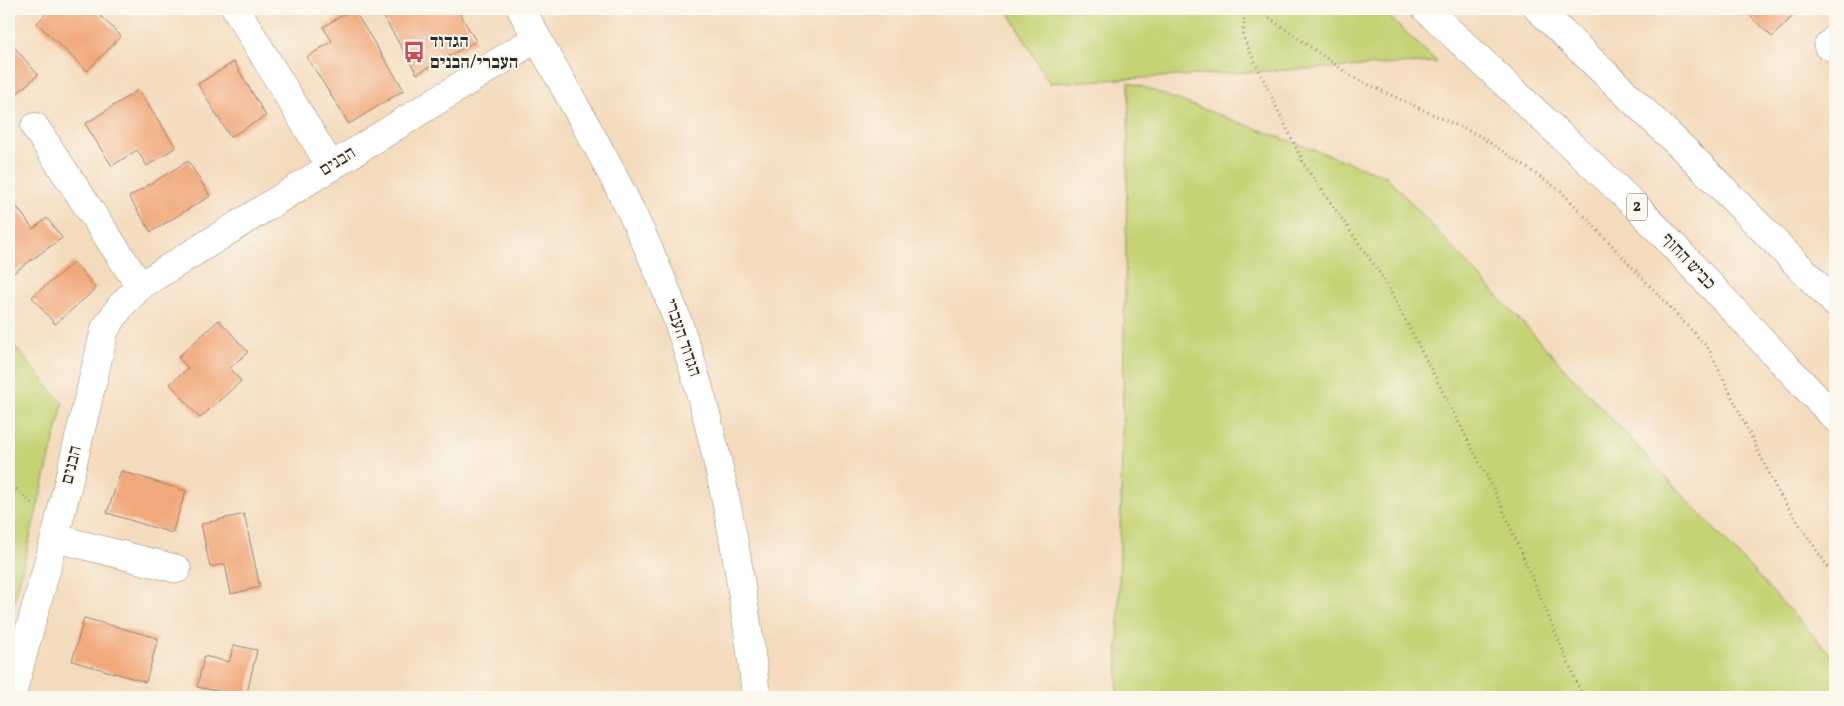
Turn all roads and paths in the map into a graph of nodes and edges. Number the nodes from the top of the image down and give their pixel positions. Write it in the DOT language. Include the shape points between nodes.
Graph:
graph roads {
  1 [pos="236,9"];
  2 [pos="521,9"];
  3 [pos="1245,9"];
  4 [pos="1257,9"];
  5 [pos="1426,9"];
  6 [pos="1538,9"];
  7 [pos="537,38"];
  8 [pos="35,127"];
  9 [pos="331,167"];
  10 [pos="140,286"];
  11 [pos="1835,303"];
  12 [pos="1835,418"];
  13 [pos="54,538"];
  14 [pos="177,569"];
  15 [pos="1835,578"];
  16 [pos="11,697"];
  17 [pos="756,697"];
  18 [pos="1583,697"];
  1 -- 9 [label="main road"];
  2 -- 7 [label="main road, הגדוד העברי"];
  3 -- 18 [label="path" via="1243,37 1306,166 1385,281 1498,498"];
  4 -- 15 [label="path" via="1354,78 1480,136 1561,191 1710,349 1778,492"];
  5 -- 12 [label="main road, כביש החוף / 2" via="1638,208"];
  6 -- 11 [label="main road" via="1692,157"];
  7 -- 9 [label="main road, הבנים"];
  7 -- 17 [label="main road, הגדוד העברי" via="617,183 653,259 691,364 729,512"];
  8 -- 10 [label="main road"];
  9 -- 10 [label="main road, הבנים"];
  10 -- 13 [label="main road, הבנים" via="105,329"];
  13 -- 14 [label="main road"];
  13 -- 16 [label="main road, הבנים"];
}
